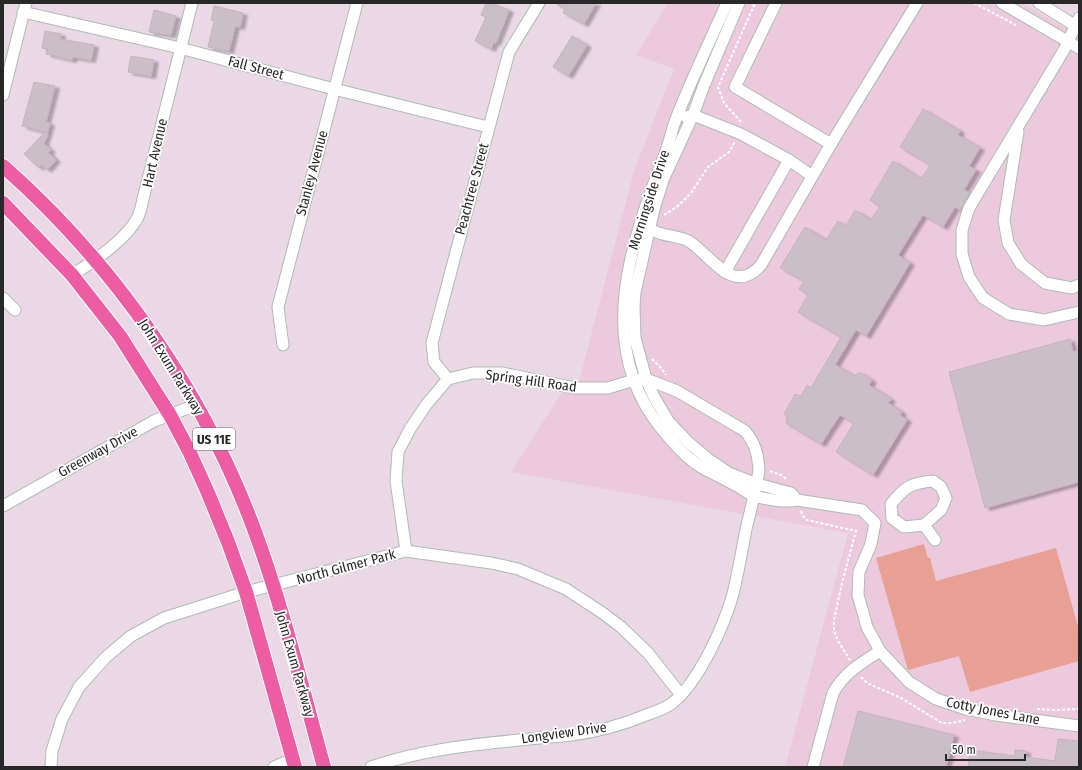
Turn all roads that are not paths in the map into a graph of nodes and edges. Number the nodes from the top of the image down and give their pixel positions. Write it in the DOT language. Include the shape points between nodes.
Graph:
graph roads {
  1 [pos="192,3"];
  2 [pos="357,3"];
  3 [pos="539,3"];
  4 [pos="727,3"];
  5 [pos="740,3"];
  6 [pos="776,3"];
  7 [pos="917,3"];
  8 [pos="1002,3"];
  9 [pos="1039,3"];
  10 [pos="25,8"];
  11 [pos="1078,24"];
  12 [pos="1068,42"];
  13 [pos="180,48"];
  14 [pos="1079,48"];
  15 [pos="334,89"];
  16 [pos="3,95"];
  17 [pos="693,115"];
  18 [pos="676,119"];
  19 [pos="1019,126"];
  20 [pos="488,127"];
  21 [pos="831,144"];
  22 [pos="789,160"];
  23 [pos="3,166"];
  24 [pos="812,176"];
  25 [pos="3,203"];
  26 [pos="648,227"];
  27 [pos="95,260"];
  28 [pos="725,272"];
  29 [pos="72,276"];
  30 [pos="1079,286"];
  31 [pos="3,298"];
  32 [pos="15,310"];
  33 [pos="1079,312"];
  34 [pos="283,345"];
  35 [pos="448,379"];
  36 [pos="646,379"];
  37 [pos="634,380"];
  38 [pos="196,405"];
  39 [pos="170,415"];
  40 [pos="757,484"];
  41 [pos="754,496"];
  42 [pos="797,500"];
  43 [pos="3,506"];
  44 [pos="892,518"];
  45 [pos="875,523"];
  46 [pos="924,525"];
  47 [pos="935,540"];
  48 [pos="406,551"];
  49 [pos="273,586"];
  50 [pos="246,592"];
  51 [pos="880,651"];
  52 [pos="680,695"];
  53 [pos="1079,726"];
  54 [pos="294,763"];
  55 [pos="51,767"];
  56 [pos="274,767"];
  57 [pos="324,767"];
  58 [pos="371,767"];
  59 [pos="813,767"];
  1 -- 13 [label="street, Hart Avenue"];
  2 -- 15 [label="street, Stanley Avenue"];
  3 -- 20 [label="street, Peachtree Street" via="509,52"];
  4 -- 18 [label="street, Morningside Drive"];
  5 -- 17 [label="street, Morningside Drive"];
  6 -- 21 [label="street" via="735,87"];
  7 -- 21 [label="street"];
  8 -- 12 [label="street"];
  9 -- 11 [label="street"];
  10 -- 13 [label="street, Fall Street"];
  10 -- 16 [label="street"];
  11 -- 12 [label="street"];
  12 -- 14 [label="street"];
  12 -- 19 [label="street"];
  13 -- 15 [label="street, Fall Street"];
  13 -- 27 [label="street, Hart Avenue" via="138,218 127,232"];
  15 -- 20 [label="street, Fall Street"];
  15 -- 34 [label="street, Stanley Avenue" via="278,307"];
  17 -- 18 [label="street"];
  17 -- 22 [label="street" via="740,134"];
  17 -- 26 [label="street, Morningside Drive" via="663,180"];
  18 -- 26 [label="street, Morningside Drive"];
  19 -- 30 [label="street" via="1004,220 1008,243 1021,264 1045,283 1072,288"];
  19 -- 33 [label="street" via="969,208 962,230 962,254 969,277 983,298 1009,314 1044,320"];
  20 -- 35 [label="street, Peachtree Street" via="432,343 434,362"];
  21 -- 24 [label="street"];
  22 -- 24 [label="street"];
  22 -- 28 [label="street"];
  23 -- 27 [label="main road, John Exum Parkway / US 11E" via="63,223"];
  24 -- 28 [label="street" via="755,272 735,277"];
  25 -- 29 [label="main road, John Exum Parkway / US 11E"];
  26 -- 28 [label="street" via="689,241"];
  26 -- 36 [label="street, Morningside Drive" via="634,307 635,338"];
  26 -- 37 [label="street, Morningside Drive" via="629,265 623,306 624,340"];
  27 -- 29 [label="street, Hart Avenue"];
  27 -- 38 [label="main road, John Exum Parkway / US 11E" via="138,314"];
  29 -- 39 [label="main road, John Exum Parkway / US 11E" via="120,336"];
  31 -- 32 [label="street"];
  35 -- 37 [label="street, Spring Hill Road" via="473,373 502,374 574,388 608,388"];
  35 -- 48 [label="street" via="426,405 398,452 396,481"];
  36 -- 37 [label="street, Spring Hill Road"];
  36 -- 40 [label="street, Morningside Drive" via="669,422 688,442 729,473"];
  36 -- 40 [label="street, Longview Drive" via="677,391 745,431 753,440 758,452"];
  37 -- 41 [label="street, Morningside Drive" via="657,423 684,454 703,468"];
  38 -- 39 [label="street, Greenway Drive"];
  38 -- 49 [label="main road, John Exum Parkway / US 11E" via="235,482"];
  39 -- 43 [label="street, Greenway Drive" via="154,421"];
  39 -- 50 [label="main road, John Exum Parkway / US 11E" via="208,493"];
  40 -- 41 [label="street, Longview Drive"];
  40 -- 42 [label="street" via="791,493"];
  41 -- 42 [label="street" via="791,502"];
  41 -- 52 [label="street, Longview Drive" via="725,617 702,666"];
  42 -- 45 [label="street" via="862,510"];
  44 -- 45 [label="street"];
  44 -- 46 [label="street" via="904,527"];
  44 -- 46 [label="street" via="891,504 903,490 917,482 933,481 941,487 946,498 941,510"];
  45 -- 51 [label="street, Cotty Jones Lane" via="871,544 859,572 858,596 867,627"];
  46 -- 47 [label="street"];
  48 -- 49 [label="street, North Gilmer Park"];
  48 -- 52 [label="street, North Gilmer Park" via="518,569 566,589 604,614 648,653"];
  49 -- 50 [label="street, North Gilmer Park"];
  49 -- 57 [label="main road, John Exum Parkway / US 11E"];
  50 -- 54 [label="main road, John Exum Parkway / US 11E"];
  50 -- 55 [label="street, North Gilmer Park" via="164,618 131,636 106,657 79,687 62,719 52,750"];
  51 -- 53 [label="street, Cotty Jones Lane" via="909,682 936,699 996,715"];
  51 -- 59 [label="street" via="842,679 833,693"];
  52 -- 58 [label="street, Longview Drive" via="658,711 589,733 461,746"];
  54 -- 56 [label="street"];
}
